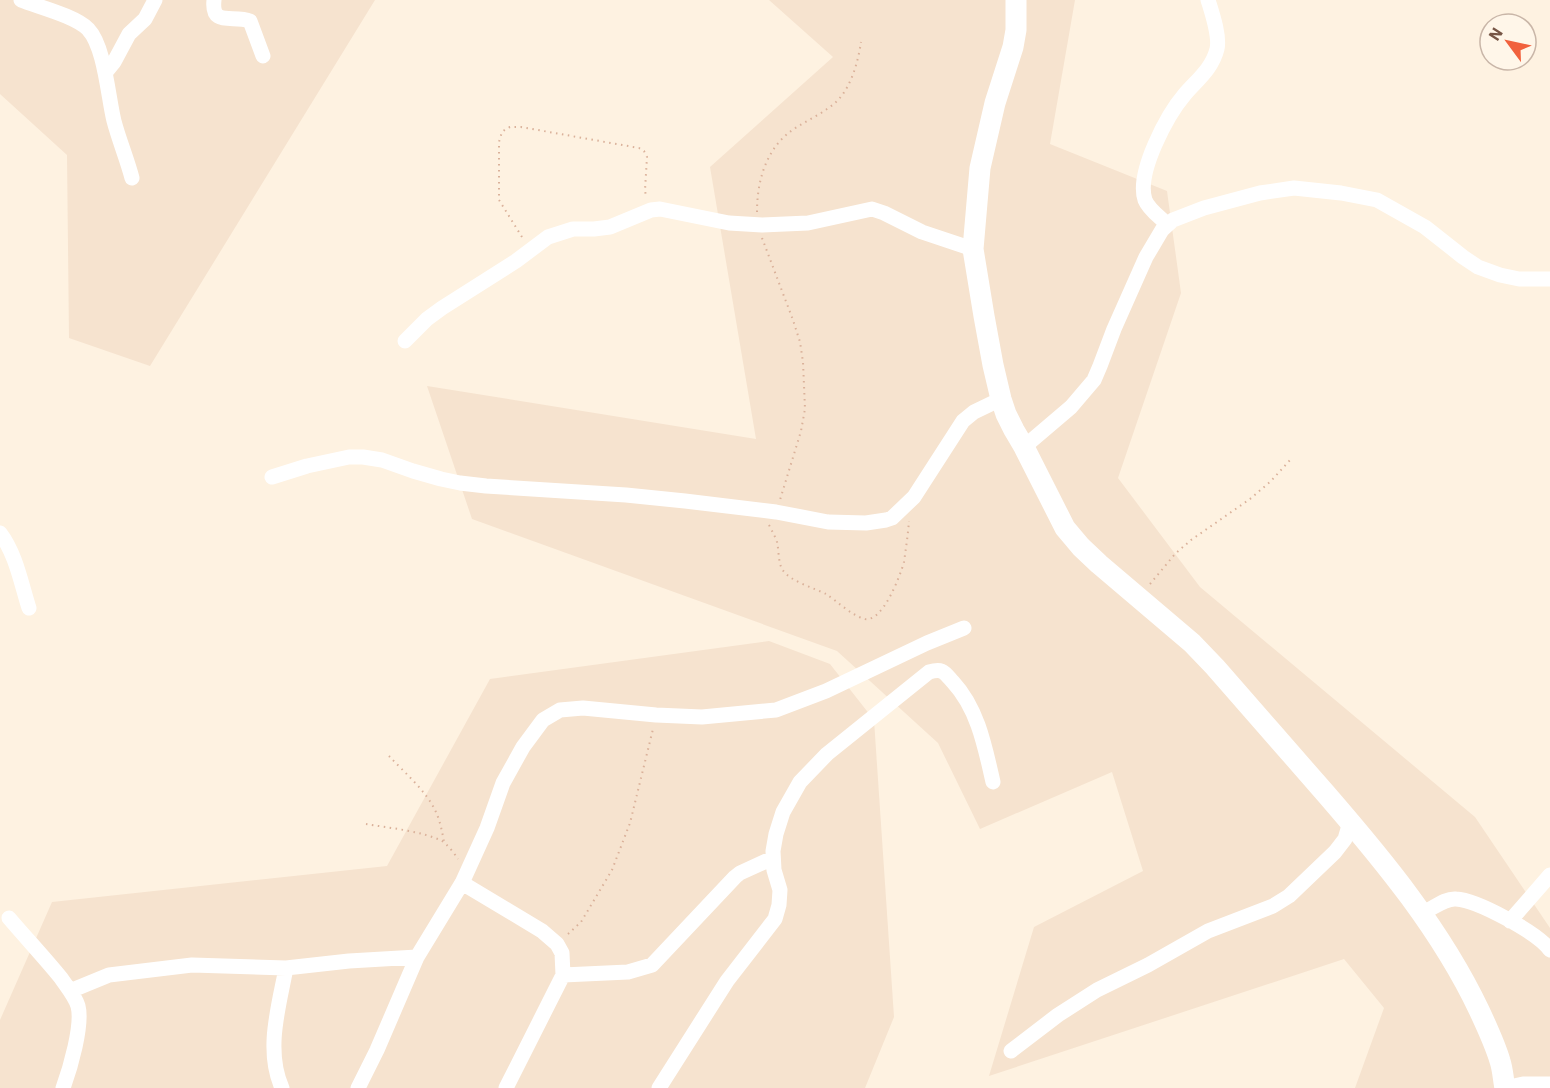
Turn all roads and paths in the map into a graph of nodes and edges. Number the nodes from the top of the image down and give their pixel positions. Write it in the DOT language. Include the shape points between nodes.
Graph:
graph roads {
  1 [pos="21,0"];
  2 [pos="154,0"];
  3 [pos="214,0"];
  4 [pos="1016,0"];
  5 [pos="1208,0"];
  6 [pos="861,42"];
  7 [pos="263,56"];
  8 [pos="105,74"];
  9 [pos="132,178"];
  10 [pos="651,210"];
  11 [pos="1167,224"];
  12 [pos="758,225"];
  13 [pos="973,249"];
  14 [pos="529,251"];
  15 [pos="1550,279"];
  16 [pos="405,341"];
  17 [pos="1001,399"];
  18 [pos="1024,447"];
  19 [pos="1291,459"];
  20 [pos="272,477"];
  21 [pos="911,501"];
  22 [pos="755,510"];
  23 [pos="776,512"];
  24 [pos="0,533"];
  25 [pos="1139,598"];
  26 [pos="29,608"];
  27 [pos="964,628"];
  28 [pos="656,715"];
  29 [pos="389,756"];
  30 [pos="993,782"];
  31 [pos="1350,822"];
  32 [pos="366,824"];
  33 [pos="444,842"];
  34 [pos="773,858"];
  35 [pos="1550,875"];
  36 [pos="464,877"];
  37 [pos="1422,913"];
  38 [pos="9,918"];
  39 [pos="1510,921"];
  40 [pos="557,944"];
  41 [pos="1550,950"];
  42 [pos="417,957"];
  43 [pos="286,968"];
  44 [pos="563,975"];
  45 [pos="70,991"];
  46 [pos="1011,1051"];
  47 [pos="1550,1084"];
  48 [pos="63,1088"];
  49 [pos="282,1088"];
  50 [pos="357,1088"];
  51 [pos="506,1088"];
  52 [pos="659,1088"];
  53 [pos="1505,1088"];
  1 -- 8 [label="street" via="88,29 98,45"];
  2 -- 8 [label="street"];
  3 -- 7 [label="street" via="213,9 218,17 250,21"];
  4 -- 13 [label="street" via="1013,47 980,168"];
  5 -- 11 [label="street" via="1219,41 1214,59 1167,119 1144,178 1147,204"];
  6 -- 12 [label="path" via="845,92 794,129 767,159 757,199"];
  8 -- 9 [label="street" via="114,122"];
  10 -- 12 [label="street"];
  10 -- 14 [label="street" via="609,227 560,232"];
  10 -- 14 [label="path" via="645,190 647,157 639,148 510,127 502,132 499,142 499,200"];
  11 -- 15 [label="street" via="1183,215 1260,193 1294,188 1341,193 1377,200 1403,213 1463,258 1489,272 1519,279"];
  11 -- 18 [label="street" via="1146,257 1094,380"];
  12 -- 13 [label="street" via="807,223 872,209"];
  12 -- 23 [label="path" via="793,320 803,362 805,409"];
  13 -- 17 [label="street"];
  14 -- 16 [label="street" via="442,308"];
  17 -- 18 [label="street"];
  17 -- 21 [label="street" via="963,421"];
  18 -- 25 [label="street" via="1065,528"];
  19 -- 25 [label="path" via="1250,499 1175,554"];
  20 -- 22 [label="street" via="308,465 363,457 460,483 639,496"];
  21 -- 22 [label="path" via="898,580 878,614 866,619 785,573 776,538"];
  21 -- 23 [label="street" via="890,519 866,523 828,522"];
  22 -- 23 [label="street"];
  24 -- 26 [label="street" via="12,554"];
  25 -- 31 [label="street" via="1215,667"];
  27 -- 28 [label="street" via="776,710 702,717"];
  28 -- 36 [label="street" via="583,708 560,710 543,720 504,783"];
  28 -- 40 [label="path" via="630,824 612,870 581,922"];
  29 -- 33 [label="path" via="435,809"];
  30 -- 34 [label="street" via="978,723 965,697 937,669 827,754 800,782 783,812"];
  31 -- 37 [label="street"];
  31 -- 46 [label="street" via="1345,839 1335,852 1289,896 1208,931 1097,990"];
  32 -- 33 [label="path"];
  33 -- 36 [label="path" via="456,855"];
  34 -- 44 [label="street" via="735,877 652,965 628,972"];
  34 -- 52 [label="street" via="780,890 776,919 727,981"];
  35 -- 39 [label="street"];
  36 -- 40 [label="street"];
  36 -- 42 [label="street"];
  37 -- 39 [label="street" via="1457,899"];
  37 -- 53 [label="street" via="1473,996 1500,1062"];
  38 -- 45 [label="street"];
  39 -- 41 [label="street"];
  40 -- 44 [label="street" via="562,953"];
  42 -- 43 [label="street"];
  42 -- 50 [label="street"];
  43 -- 45 [label="street" via="182,966 109,975"];
  43 -- 49 [label="street" via="274,1053"];
  44 -- 51 [label="street"];
  45 -- 48 [label="street" via="78,1004 80,1020"];
  47 -- 53 [label="street"];
}
